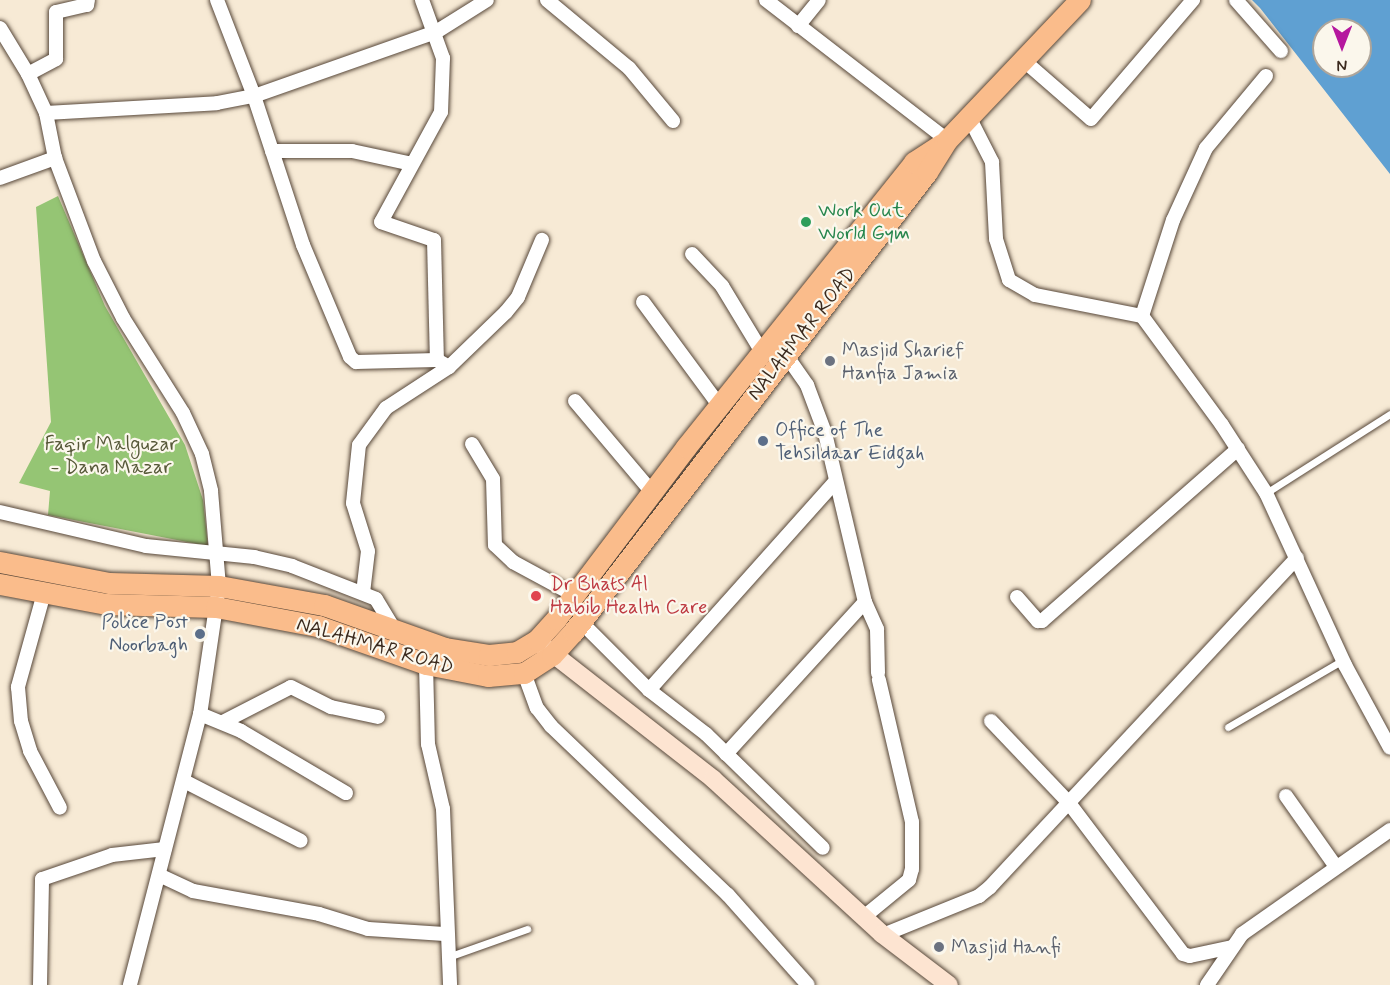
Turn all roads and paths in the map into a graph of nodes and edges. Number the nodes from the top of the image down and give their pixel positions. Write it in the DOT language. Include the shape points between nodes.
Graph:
graph roads {
  1 [pos="88,0"];
  2 [pos="217,0"];
  3 [pos="422,0"];
  4 [pos="488,0"];
  5 [pos="547,0"];
  6 [pos="766,0"];
  7 [pos="819,0"];
  8 [pos="1080,0"];
  9 [pos="1193,0"];
  10 [pos="1236,0"];
  11 [pos="798,26"];
  12 [pos="0,28"];
  13 [pos="436,32"];
  14 [pos="1281,51"];
  15 [pos="1022,59"];
  16 [pos="28,74"];
  17 [pos="1266,76"];
  18 [pos="254,96"];
  19 [pos="46,113"];
  20 [pos="968,115"];
  21 [pos="673,121"];
  22 [pos="947,140"];
  23 [pos="272,151"];
  24 [pos="54,158"];
  25 [pos="412,164"];
  26 [pos="0,178"];
  27 [pos="543,240"];
  28 [pos="692,254"];
  29 [pos="643,302"];
  30 [pos="1142,316"];
  31 [pos="762,352"];
  32 [pos="786,356"];
  33 [pos="443,363"];
  34 [pos="575,400"];
  35 [pos="719,405"];
  36 [pos="1390,414"];
  37 [pos="472,444"];
  38 [pos="1238,449"];
  39 [pos="836,481"];
  40 [pos="652,492"];
  41 [pos="1266,493"];
  42 [pos="0,512"];
  43 [pos="217,554"];
  44 [pos="1297,558"];
  45 [pos="0,562"];
  46 [pos="0,584"];
  47 [pos="44,593"];
  48 [pos="363,593"];
  49 [pos="574,594"];
  50 [pos="217,596"];
  51 [pos="1017,597"];
  52 [pos="865,602"];
  53 [pos="581,622"];
  54 [pos="395,631"];
  55 [pos="544,648"];
  56 [pos="1343,660"];
  57 [pos="426,664"];
  58 [pos="524,673"];
  59 [pos="649,690"];
  60 [pos="200,714"];
  61 [pos="378,717"];
  62 [pos="992,721"];
  63 [pos="223,722"];
  64 [pos="1228,727"];
  65 [pos="1390,747"];
  66 [pos="726,754"];
  67 [pos="184,781"];
  68 [pos="346,793"];
  69 [pos="1286,796"];
  70 [pos="1069,803"];
  71 [pos="60,808"];
  72 [pos="1390,830"];
  73 [pos="301,841"];
  74 [pos="823,848"];
  75 [pos="165,849"];
  76 [pos="1336,867"];
  77 [pos="159,875"];
  78 [pos="865,916"];
  79 [pos="527,929"];
  80 [pos="445,934"];
  81 [pos="884,935"];
  82 [pos="1232,946"];
  83 [pos="448,957"];
  84 [pos="40,985"];
  85 [pos="130,985"];
  86 [pos="450,985"];
  87 [pos="808,985"];
  88 [pos="949,985"];
  89 [pos="1207,985"];
  1 -- 16 [label="street" via="87,5 56,12 56,59"];
  2 -- 18 [label="street"];
  3 -- 13 [label="street"];
  4 -- 13 [label="street"];
  5 -- 21 [label="street" via="629,68"];
  6 -- 11 [label="street"];
  7 -- 11 [label="street"];
  8 -- 15 [label="main road"];
  9 -- 15 [label="street" via="1090,119"];
  10 -- 14 [label="street"];
  11 -- 22 [label="street"];
  12 -- 16 [label="street"];
  13 -- 18 [label="street"];
  13 -- 25 [label="street" via="443,58 441,112"];
  15 -- 20 [label="main road"];
  16 -- 19 [label="street"];
  17 -- 30 [label="street" via="1206,148 1173,220"];
  18 -- 19 [label="street" via="217,103"];
  18 -- 23 [label="street"];
  19 -- 24 [label="street"];
  20 -- 22 [label="main road"];
  20 -- 30 [label="street" via="992,162 996,239 1009,280 1035,295"];
  22 -- 31 [label="main road, NALAHMAR ROAD" via="914,162"];
  22 -- 32 [label="main road, NALAHMAR ROAD"];
  23 -- 25 [label="street" via="352,151"];
  23 -- 33 [label="street" via="303,245 350,357 356,362"];
  24 -- 26 [label="street"];
  24 -- 43 [label="street" via="94,261 123,318 183,413 201,454 211,490"];
  25 -- 33 [label="street" via="381,222 434,240"];
  27 -- 33 [label="street" via="518,297"];
  28 -- 31 [label="street" via="722,286"];
  29 -- 35 [label="street"];
  30 -- 38 [label="street"];
  31 -- 35 [label="main road, NALAHMAR ROAD"];
  32 -- 39 [label="street" via="807,385 825,433"];
  32 -- 53 [label="main road, NALAHMAR ROAD"];
  33 -- 48 [label="street" via="386,408 359,445 353,503 368,551"];
  34 -- 40 [label="street"];
  35 -- 40 [label="main road, NALAHMAR ROAD"];
  36 -- 41 [label="lane"];
  37 -- 49 [label="street" via="493,479 495,545 513,562"];
  38 -- 41 [label="street"];
  38 -- 51 [label="street" via="1042,621"];
  39 -- 52 [label="street"];
  39 -- 59 [label="street"];
  40 -- 49 [label="main road, NALAHMAR ROAD"];
  41 -- 44 [label="street"];
  42 -- 43 [label="street" via="146,546"];
  43 -- 48 [label="street" via="255,557 292,566"];
  43 -- 50 [label="street"];
  44 -- 56 [label="street"];
  44 -- 70 [label="street"];
  45 -- 50 [label="main road, NALAHMAR ROAD" via="109,583"];
  46 -- 47 [label="main road, NALAHMAR ROAD"];
  47 -- 50 [label="main road, NALAHMAR ROAD" via="106,604"];
  47 -- 71 [label="street" via="18,687 21,722 30,751"];
  48 -- 54 [label="street" via="384,606"];
  49 -- 55 [label="main road, NALAHMAR ROAD"];
  50 -- 54 [label="main road, NALAHMAR ROAD" via="324,605"];
  50 -- 57 [label="main road, NALAHMAR ROAD"];
  50 -- 60 [label="street"];
  52 -- 66 [label="street"];
  52 -- 78 [label="street" via="877,628 878,676 912,822 909,880"];
  53 -- 55 [label="main road, NALAHMAR ROAD"];
  53 -- 59 [label="street"];
  54 -- 55 [label="main road, NALAHMAR ROAD" via="445,648 489,655"];
  55 -- 58 [label="main road, NALAHMAR ROAD"];
  55 -- 78 [label="street" via="713,779"];
  56 -- 64 [label="lane"];
  56 -- 65 [label="street"];
  57 -- 58 [label="main road, NALAHMAR ROAD" via="488,676"];
  57 -- 80 [label="street" via="428,744 443,808 448,888"];
  58 -- 87 [label="street" via="537,708 551,726 728,895"];
  59 -- 66 [label="street"];
  60 -- 63 [label="street"];
  60 -- 67 [label="street"];
  61 -- 63 [label="street" via="331,707 291,687"];
  62 -- 70 [label="street"];
  63 -- 68 [label="street"];
  66 -- 74 [label="street"];
  67 -- 73 [label="street"];
  67 -- 75 [label="street"];
  69 -- 76 [label="street"];
  70 -- 81 [label="street" via="979,896"];
  70 -- 82 [label="street" via="1183,954 1190,956"];
  72 -- 76 [label="street"];
  75 -- 77 [label="street"];
  75 -- 84 [label="street" via="112,855 42,879"];
  76 -- 82 [label="street" via="1242,934"];
  77 -- 80 [label="street" via="192,891 320,914 368,928"];
  77 -- 85 [label="street"];
  78 -- 81 [label="street"];
  79 -- 83 [label="lane"];
  80 -- 83 [label="street"];
  81 -- 88 [label="street"];
  82 -- 89 [label="street"];
  83 -- 86 [label="street"];
}
